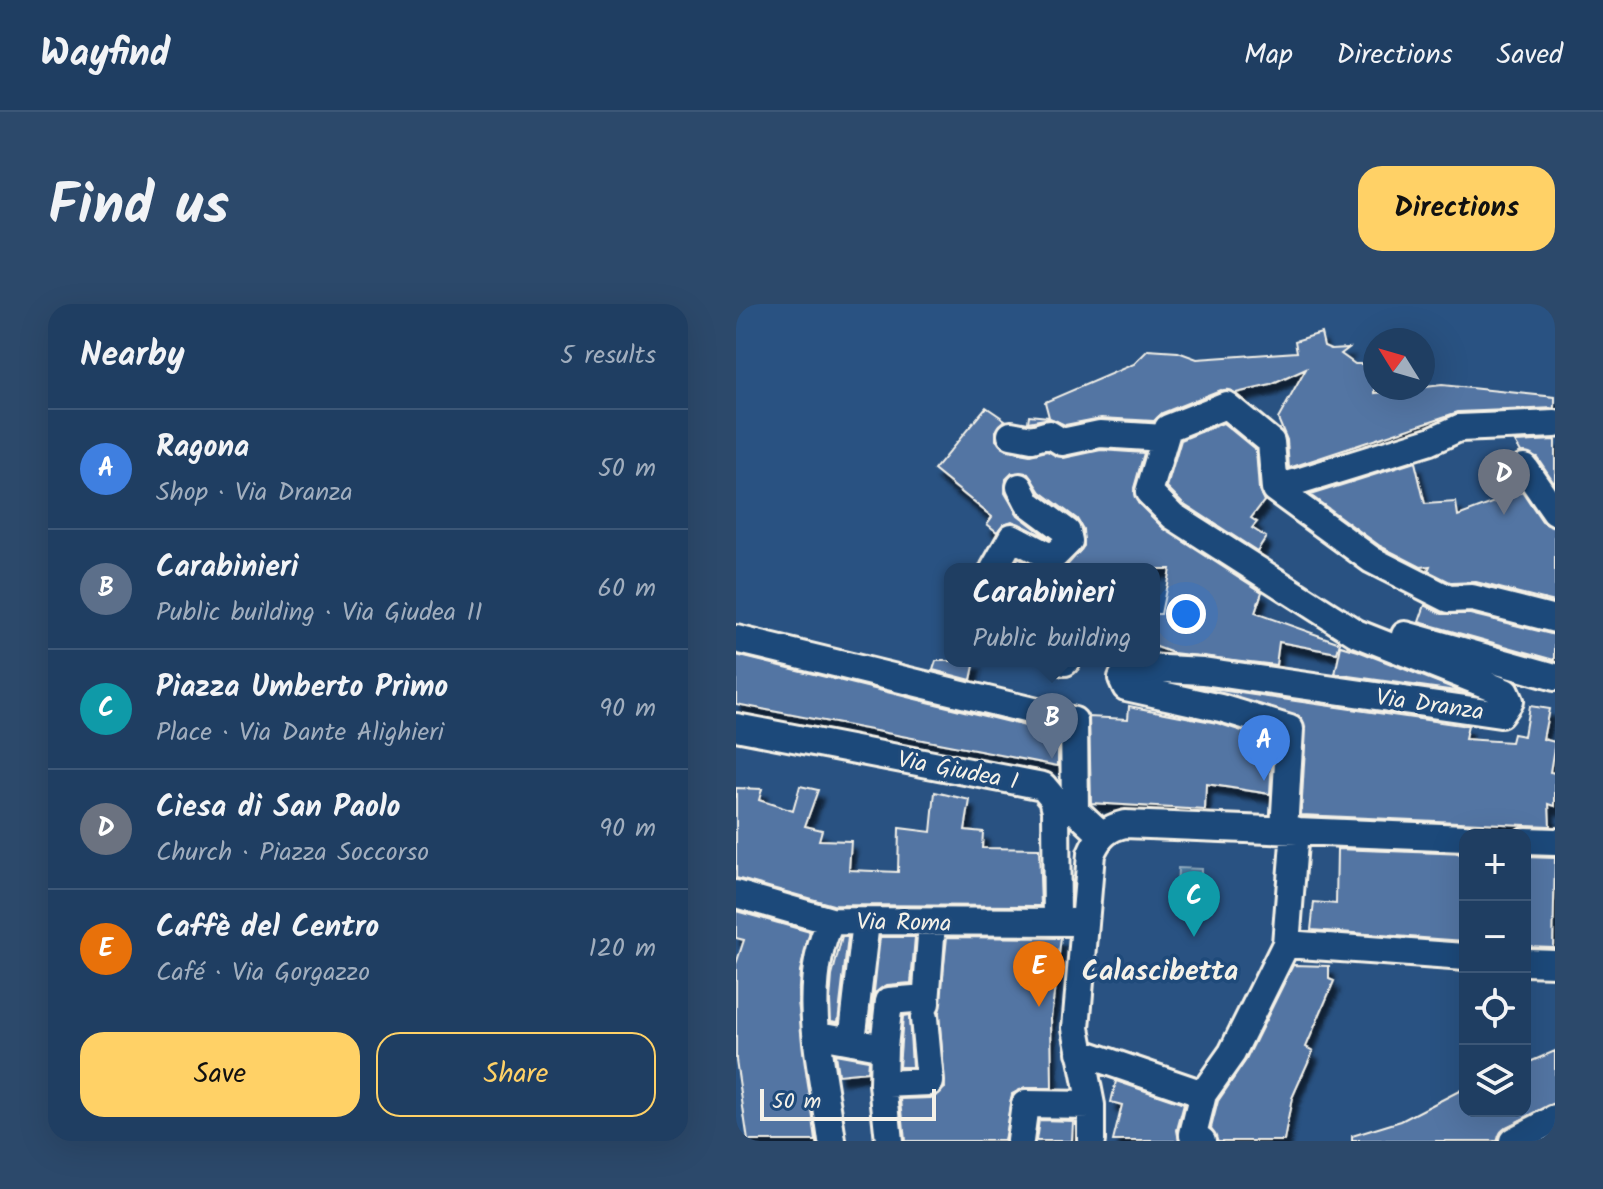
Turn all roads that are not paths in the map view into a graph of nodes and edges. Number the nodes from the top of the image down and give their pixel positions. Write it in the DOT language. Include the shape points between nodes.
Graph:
graph roads {
  1 [pos="1555,424"];
  2 [pos="1011,435"];
  3 [pos="1164,438"];
  4 [pos="1524,467"];
  5 [pos="1020,487"];
  6 [pos="1275,489"];
  7 [pos="1555,512"];
  8 [pos="997,563"];
  9 [pos="1555,619"];
  10 [pos="1350,629"];
  11 [pos="736,639"];
  12 [pos="1132,667"];
  13 [pos="1158,667"];
  14 [pos="1555,677"];
  15 [pos="736,727"];
  16 [pos="1290,830"];
  17 [pos="1102,835"];
  18 [pos="1459,838"];
  19 [pos="1531,841"];
  20 [pos="1555,842"];
  21 [pos="736,894"];
  22 [pos="831,921"];
  23 [pos="866,922"];
  24 [pos="1070,922"];
  25 [pos="932,923"];
  26 [pos="1290,945"];
  27 [pos="1459,957"];
  28 [pos="1531,962"];
  29 [pos="1555,963"];
  30 [pos="925,1007"];
  31 [pos="819,1035"];
  32 [pos="1078,1040"];
  33 [pos="852,1041"];
  34 [pos="884,1047"];
  35 [pos="883,1084"];
  36 [pos="1202,1098"];
  37 [pos="1091,1105"];
  38 [pos="1555,1119"];
  39 [pos="832,1141"];
  40 [pos="889,1141"];
  41 [pos="1020,1141"];
  42 [pos="1091,1141"];
  43 [pos="1202,1141"];
  44 [pos="1513,1141"];
  1 -- 6 [label="street" via="1459,428"];
  2 -- 3 [label="street" via="1032,439 1049,434 1062,442 1100,434"];
  3 -- 6 [label="street" via="1168,428 1226,405 1271,442"];
  3 -- 10 [label="street, Via Dranza" via="1149,492 1173,516"];
  4 -- 7 [label="street"];
  5 -- 8 [label="street" via="1028,503 1067,532 1069,541 1052,558 1012,537"];
  6 -- 9 [label="street" via="1372,560 1449,599 1472,598"];
  10 -- 13 [label="street, Via Dranza" via="1505,692 1506,709 1500,714"];
  10 -- 14 [label="street" via="1356,618"];
  11 -- 17 [label="street" via="1074,721 1075,810"];
  12 -- 16 [label="street, Via Dranza" via="1123,672 1126,687 1290,729"];
  15 -- 24 [label="street, Via Giudea I" via="1043,786 1056,810"];
  16 -- 17 [label="street" via="1125,824"];
  16 -- 18 [label="street"];
  16 -- 26 [label="street"];
  17 -- 24 [label="street"];
  19 -- 20 [label="street"];
  21 -- 22 [label="street"];
  22 -- 23 [label="street, Via Roma"];
  22 -- 31 [label="street, Via Roma" via="820,944 812,991"];
  23 -- 25 [label="street, Via Roma"];
  23 -- 33 [label="street"];
  24 -- 25 [label="street, Via Roma"];
  24 -- 32 [label="street"];
  25 -- 30 [label="street"];
  26 -- 27 [label="street"];
  26 -- 36 [label="street"];
  28 -- 29 [label="street"];
  30 -- 34 [label="street" via="889,1001"];
  30 -- 35 [label="street" via="930,1082"];
  31 -- 33 [label="street"];
  31 -- 39 [label="street, Via Roma"];
  32 -- 36 [label="street"];
  32 -- 37 [label="street"];
  33 -- 34 [label="street"];
  34 -- 35 [label="street"];
  35 -- 40 [label="street"];
  36 -- 43 [label="street" via="1193,1134"];
  37 -- 41 [label="street" via="1025,1104"];
  37 -- 42 [label="street"];
  38 -- 44 [label="street"];
}
